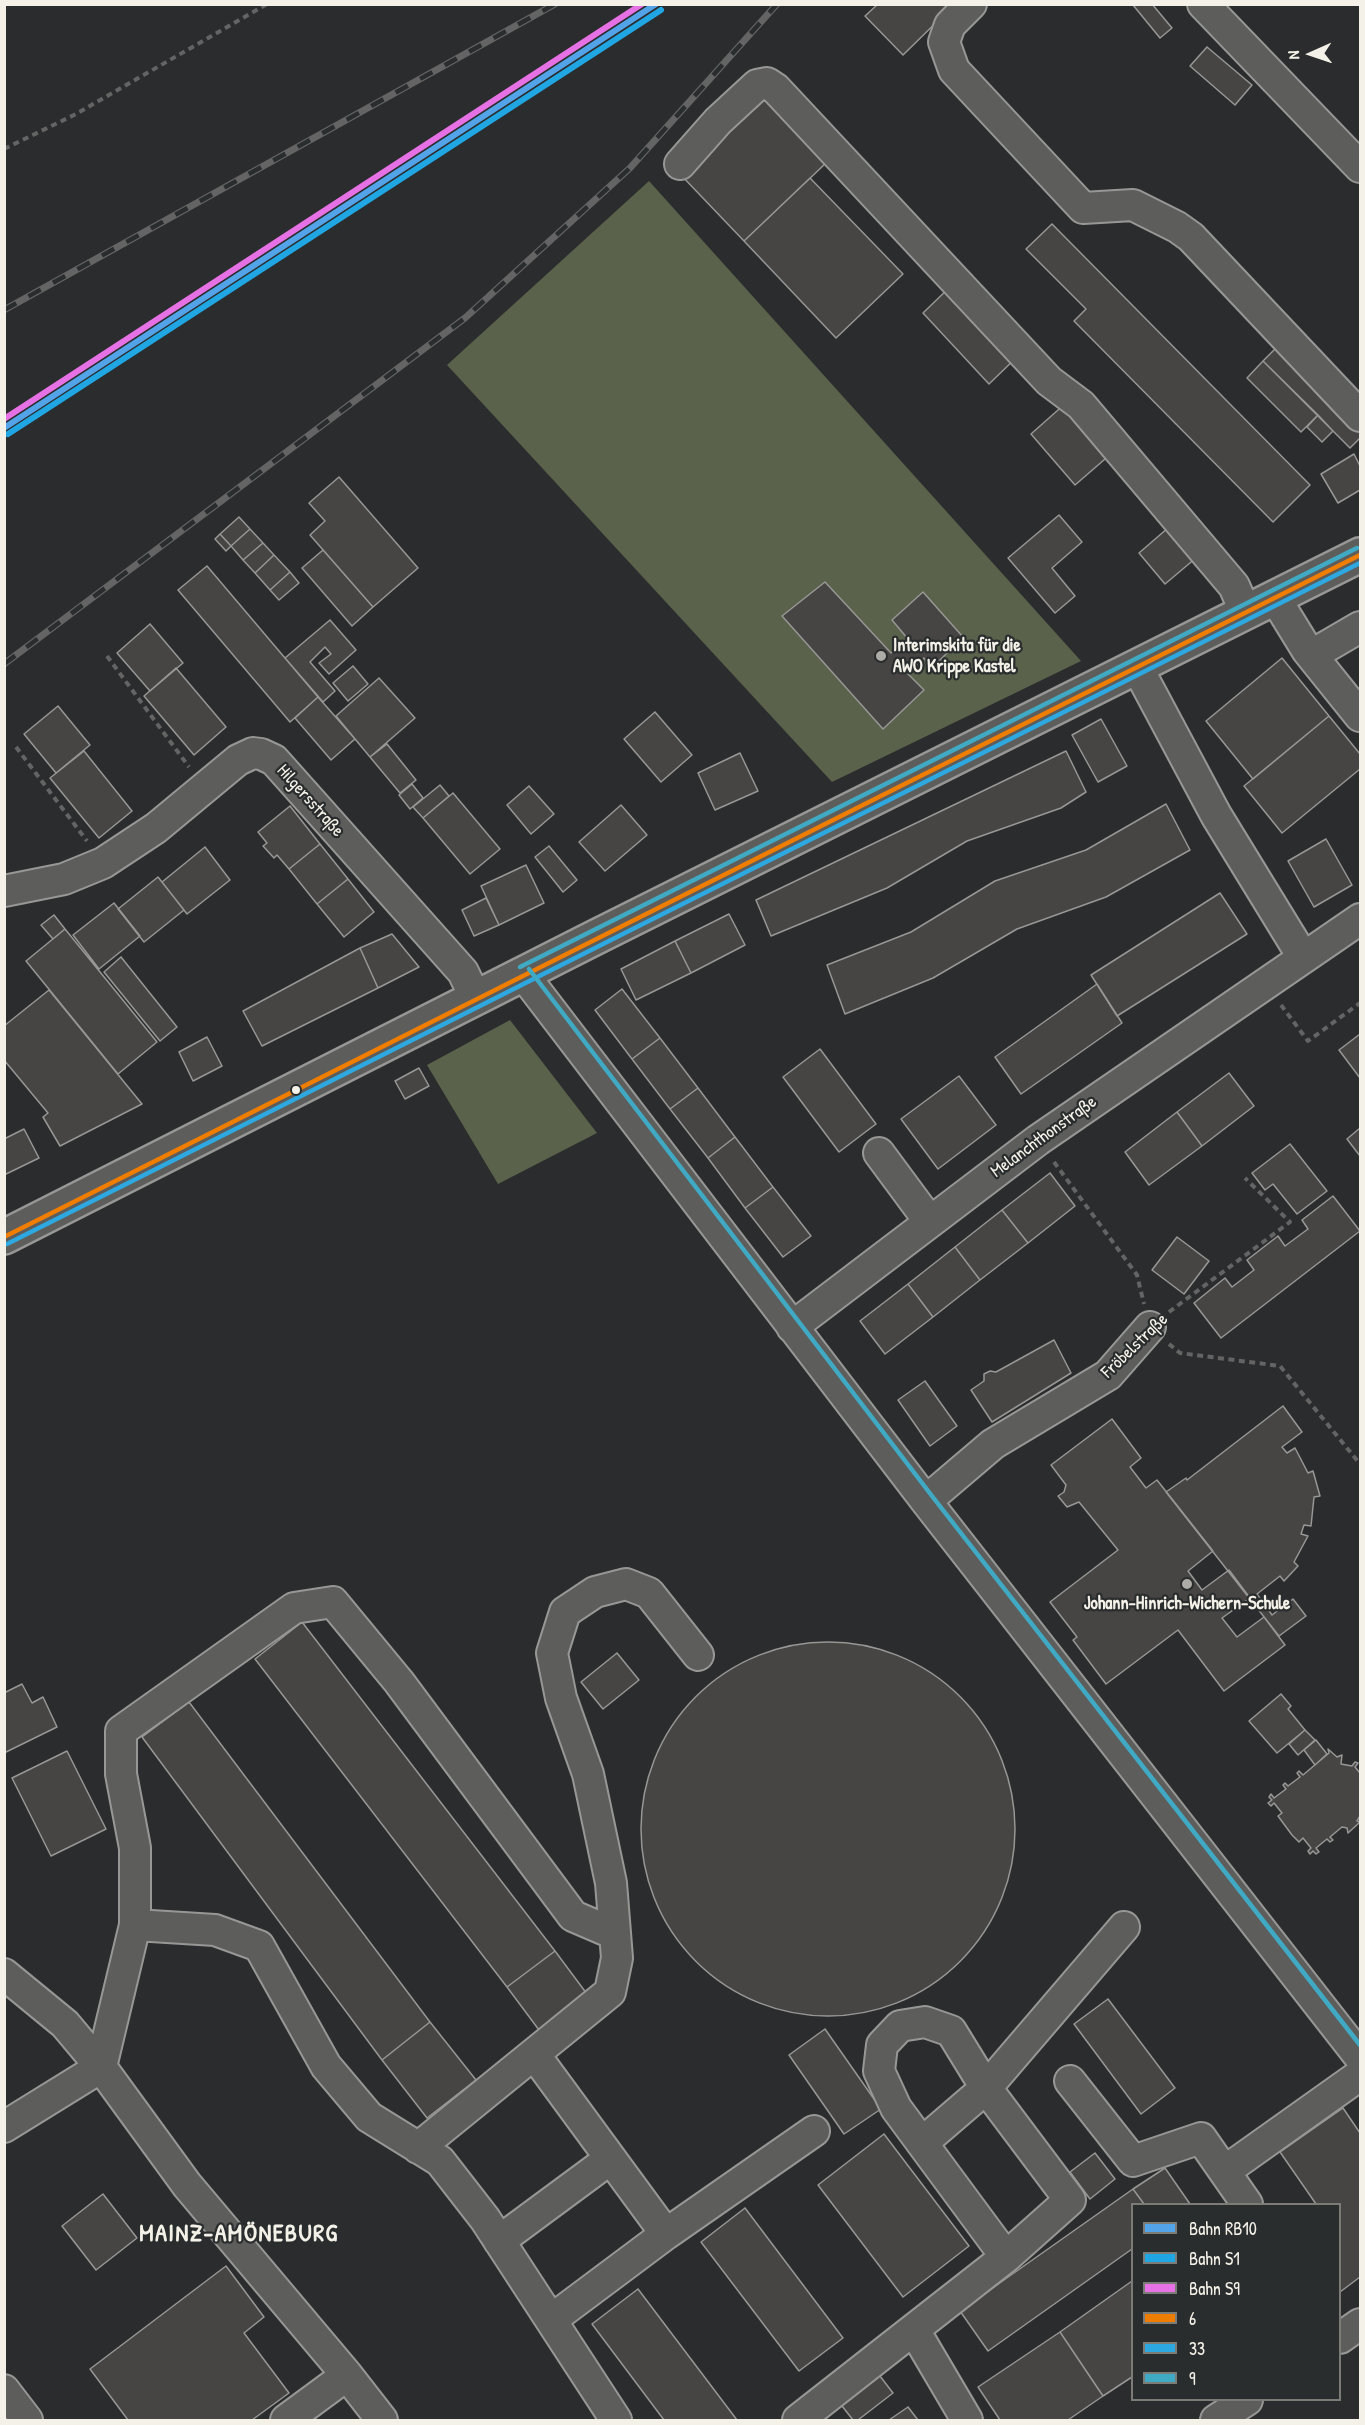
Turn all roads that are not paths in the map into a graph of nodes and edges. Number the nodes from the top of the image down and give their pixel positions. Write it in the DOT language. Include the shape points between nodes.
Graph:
graph roads {
  1 [pos="971,4"];
  2 [pos="1203,4"];
  3 [pos="680,164"];
  4 [pos="1360,167"];
  5 [pos="1360,416"];
  6 [pos="1360,555"];
  7 [pos="1275,598"];
  8 [pos="1246,613"];
  9 [pos="1360,627"];
  10 [pos="1311,656"];
  11 [pos="1137,667"];
  12 [pos="1360,717"];
  13 [pos="4,891"];
  14 [pos="1360,919"];
  15 [pos="1303,957"];
  16 [pos="523,974"];
  17 [pos="476,999"];
  18 [pos="879,1153"];
  19 [pos="930,1222"];
  20 [pos="4,1237"];
  21 [pos="792,1327"];
  22 [pos="1150,1327"];
  23 [pos="926,1501"];
  24 [pos="698,1655"];
  25 [pos="135,1925"];
  26 [pos="1124,1927"];
  27 [pos="615,1934"];
  28 [pos="4,1974"];
  29 [pos="1355,2038"];
  30 [pos="534,2054"];
  31 [pos="101,2067"];
  32 [pos="1360,2075"];
  33 [pos="1070,2081"];
  34 [pos="986,2088"];
  35 [pos="4,2127"];
  36 [pos="814,2130"];
  37 [pos="922,2143"];
  38 [pos="418,2148"];
  39 [pos="610,2158"];
  40 [pos="1225,2171"];
  41 [pos="1246,2203"];
  42 [pos="666,2234"];
  43 [pos="499,2241"];
  44 [pos="1006,2257"];
  45 [pos="551,2320"];
  46 [pos="1360,2324"];
  47 [pos="914,2330"];
  48 [pos="1341,2337"];
  49 [pos="348,2375"];
  50 [pos="4,2390"];
  51 [pos="1246,2401"];
  52 [pos="27,2421"];
  53 [pos="286,2421"];
  54 [pos="382,2421"];
  55 [pos="616,2421"];
  56 [pos="798,2421"];
  57 [pos="967,2421"];
  58 [pos="1216,2421"];
  1 -- 5 [label="street" via="950,25 944,42 954,70 1075,200 1083,208 1133,206 1191,237"];
  2 -- 4 [label="street"];
  3 -- 8 [label="street" via="757,85 767,82 776,89 1049,381 1081,405 1234,586"];
  6 -- 7 [label="main road"];
  7 -- 8 [label="main road"];
  7 -- 10 [label="street"];
  8 -- 11 [label="main road"];
  9 -- 10 [label="street"];
  10 -- 12 [label="street"];
  11 -- 15 [label="street" via="1216,815"];
  11 -- 16 [label="main road"];
  13 -- 17 [label="street, Hilgersstraße" via="64,879 104,863 156,828 238,760 253,753 274,760 463,972"];
  14 -- 15 [label="street, Melanchthonstraße"];
  15 -- 19 [label="street, Melanchthonstraße" via="1038,1140"];
  16 -- 17 [label="main road"];
  16 -- 21 [label="street"];
  17 -- 20 [label="main road"];
  18 -- 19 [label="street"];
  19 -- 21 [label="street, Melanchthonstraße"];
  21 -- 23 [label="street"];
  22 -- 23 [label="street, Fröbelstraße" via="1108,1375 993,1444"];
  23 -- 29 [label="street"];
  24 -- 27 [label="street" via="649,1593 626,1584 595,1592 565,1612 552,1653 561,1698 588,1774 611,1883"];
  25 -- 27 [label="street" via="135,1848 122,1774 121,1731 294,1608 333,1602 399,1682 573,1916"];
  25 -- 31 [label="street"];
  25 -- 38 [label="street" via="215,1930 259,1947 326,2066 369,2117"];
  26 -- 34 [label="street"];
  27 -- 30 [label="street" via="617,1958 610,1992"];
  28 -- 31 [label="street" via="65,2024"];
  30 -- 38 [label="street"];
  30 -- 39 [label="street"];
  31 -- 35 [label="street"];
  31 -- 49 [label="street" via="187,2185"];
  32 -- 40 [label="street"];
  33 -- 40 [label="street" via="1133,2161 1201,2138"];
  34 -- 37 [label="street"];
  34 -- 37 [label="street" via="951,2031 925,2022 900,2026 882,2045 879,2071 897,2108"];
  34 -- 44 [label="street" via="1070,2200"];
  36 -- 42 [label="street"];
  37 -- 44 [label="street"];
  38 -- 43 [label="street" via="440,2161"];
  39 -- 42 [label="street"];
  39 -- 43 [label="street"];
  40 -- 41 [label="street"];
  42 -- 45 [label="street"];
  43 -- 45 [label="street"];
  44 -- 47 [label="street"];
  45 -- 55 [label="street"];
  46 -- 48 [label="street"];
  47 -- 56 [label="street"];
  47 -- 57 [label="street"];
  49 -- 53 [label="street"];
  49 -- 54 [label="street"];
  50 -- 52 [label="street"];
  51 -- 58 [label="street"];
}
